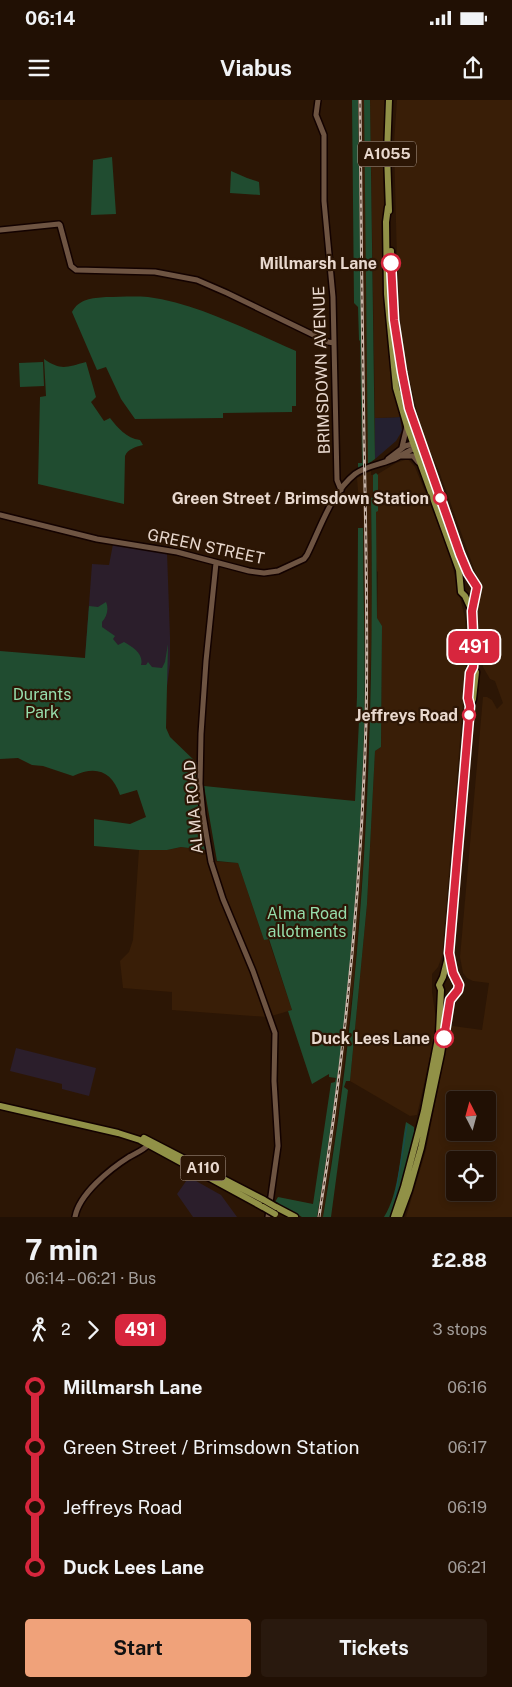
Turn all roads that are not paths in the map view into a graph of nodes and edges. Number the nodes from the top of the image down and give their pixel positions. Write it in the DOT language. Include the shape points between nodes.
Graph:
graph roads {
  1 [pos="318,100"];
  2 [pos="389,100"];
  3 [pos="0,230"];
  4 [pos="334,343"];
  5 [pos="410,425"];
  6 [pos="417,445"];
  7 [pos="402,448"];
  8 [pos="399,457"];
  9 [pos="387,461"];
  10 [pos="423,468"];
  11 [pos="341,490"];
  12 [pos="0,515"];
  13 [pos="216,562"];
  14 [pos="473,580"];
  15 [pos="461,584"];
  16 [pos="476,593"];
  17 [pos="465,596"];
  18 [pos="472,611"];
  19 [pos="449,953"];
  20 [pos="443,977"];
  21 [pos="457,978"];
  22 [pos="441,990"];
  23 [pos="454,994"];
  24 [pos="0,1106"];
  25 [pos="141,1138"];
  26 [pos="149,1144"];
  27 [pos="138,1151"];
  28 [pos="264,1204"];
  29 [pos="278,1213"];
  30 [pos="75,1217"];
  31 [pos="268,1217"];
  32 [pos="295,1217"];
  33 [pos="394,1217"];
  34 [pos="399,1217"];
  1 -- 4 [label="street, BRIMSDOWN AVENUE" via="316,115 324,141 324,201"];
  2 -- 5 [label="main road, A1055" via="387,154 392,299"];
  3 -- 4 [label="street" via="58,224 71,266 76,270 154,272 197,280"];
  4 -- 11 [label="street, BRIMSDOWN AVENUE" via="337,480"];
  5 -- 6 [label="main road, A1055"];
  5 -- 7 [label="street"];
  6 -- 7 [label="street, GREEN STREET"];
  6 -- 8 [label="street, GREEN STREET"];
  6 -- 10 [label="main road, A1055"];
  6 -- 14 [label="main road, A1055"];
  7 -- 9 [label="street, GREEN STREET"];
  8 -- 9 [label="street, GREEN STREET"];
  8 -- 10 [label="street" via="413,456"];
  9 -- 11 [label="street, GREEN STREET" via="356,473"];
  10 -- 15 [label="main road, A1055"];
  11 -- 13 [label="street, GREEN STREET" via="304,559 281,570 264,573"];
  12 -- 13 [label="street, GREEN STREET" via="80,535 169,550"];
  13 -- 31 [label="street, ALMA ROAD" via="206,661 200,784 212,869 275,1032 278,1141"];
  14 -- 15 [label="main road" via="465,580"];
  14 -- 16 [label="main road, A1055"];
  15 -- 17 [label="main road, A1055" via="461,592"];
  16 -- 17 [label="main road"];
  16 -- 18 [label="main road, A1055"];
  17 -- 18 [label="main road, A1055"];
  18 -- 19 [label="main road, A1055" via="473,667 476,672 470,706"];
  19 -- 20 [label="main road, A1055"];
  19 -- 21 [label="main road, A1055"];
  20 -- 21 [label="main road"];
  20 -- 22 [label="main road, A1055" via="439,985"];
  21 -- 23 [label="main road, A1055" via="459,985"];
  22 -- 23 [label="main road"];
  22 -- 33 [label="main road, A1055" via="440,1027 424,1111"];
  23 -- 34 [label="main road, A1055" via="448,1007 420,1148"];
  24 -- 25 [label="main road, A110"];
  25 -- 26 [label="main road"];
  25 -- 27 [label="street"];
  25 -- 28 [label="main road, A110"];
  26 -- 27 [label="street"];
  26 -- 28 [label="main road, A110"];
  27 -- 30 [label="street" via="114,1167 90,1190 78,1206"];
  28 -- 29 [label="main road, A110, bridge"];
  29 -- 32 [label="main road, A110"];
}
